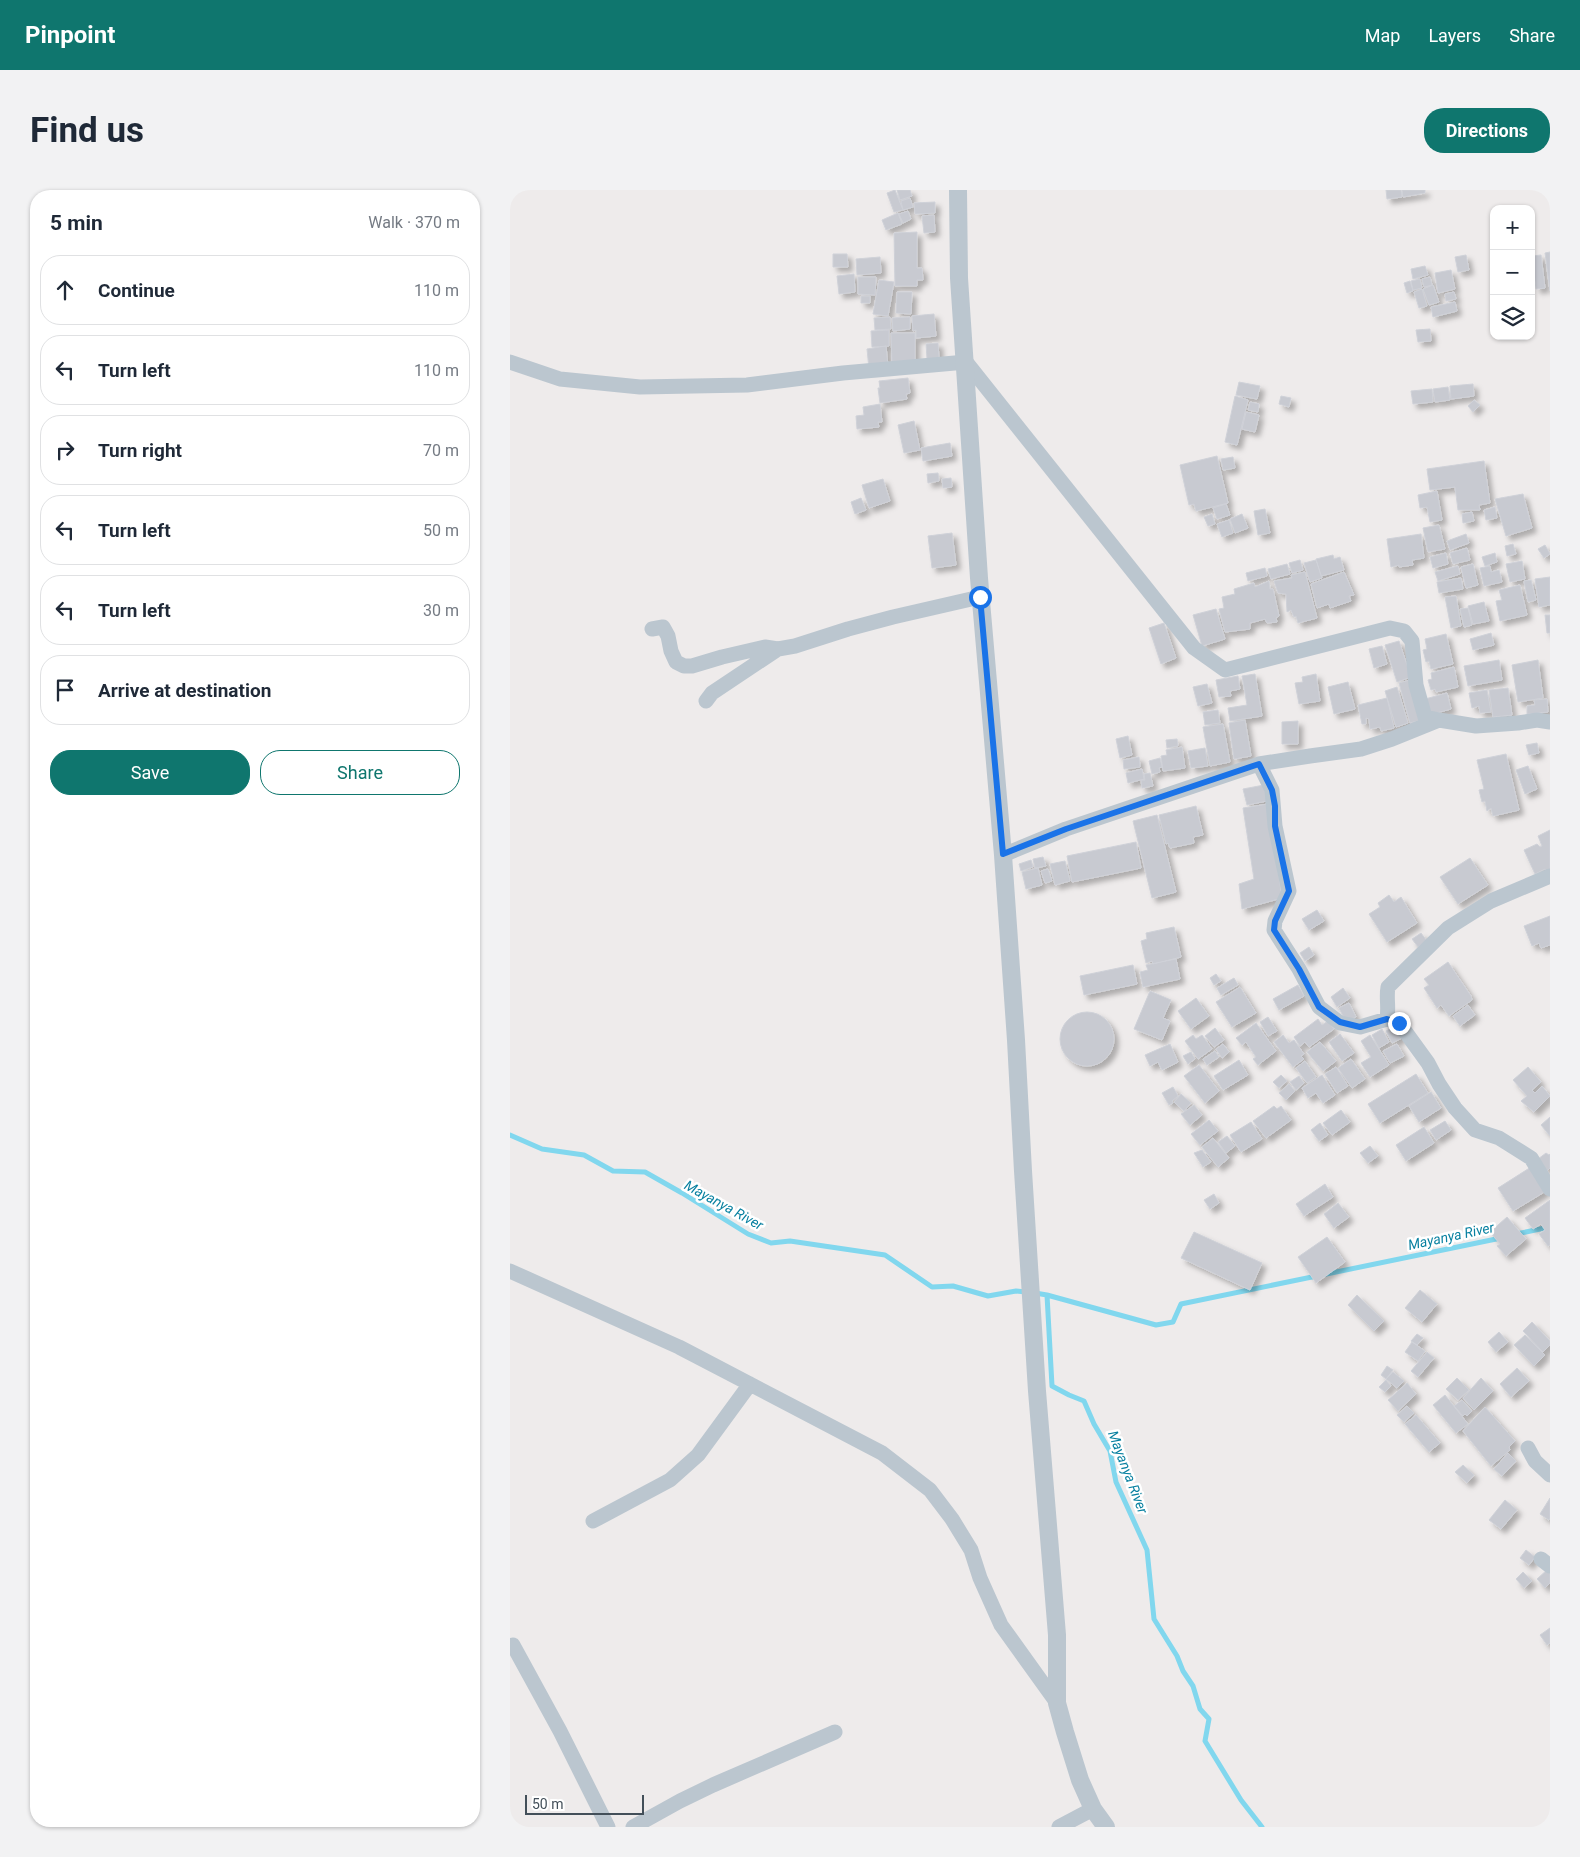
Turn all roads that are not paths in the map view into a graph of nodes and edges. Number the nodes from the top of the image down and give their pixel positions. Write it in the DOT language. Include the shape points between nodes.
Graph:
graph roads {
  1 [pos="958,190"];
  2 [pos="510,362"];
  3 [pos="966,362"];
  4 [pos="980,597"];
  5 [pos="652,629"];
  6 [pos="778,649"];
  7 [pos="706,701"];
  8 [pos="1439,720"];
  9 [pos="1550,722"];
  10 [pos="1259,764"];
  11 [pos="1003,854"];
  12 [pos="1550,876"];
  13 [pos="1387,1019"];
  14 [pos="1550,1188"];
  15 [pos="510,1271"];
  16 [pos="750,1384"];
  17 [pos="1528,1448"];
  18 [pos="1550,1475"];
  19 [pos="593,1521"];
  20 [pos="513,1645"];
  21 [pos="1057,1703"];
  22 [pos="835,1732"];
  23 [pos="1093,1809"];
  24 [pos="608,1827"];
  25 [pos="633,1827"];
  26 [pos="1059,1827"];
  27 [pos="1106,1827"];
  1 -- 3 [label="street" via="959,278"];
  2 -- 3 [label="street" via="560,379 640,387 747,385"];
  3 -- 4 [label="street"];
  3 -- 8 [label="street" via="1194,648 1225,670 1390,628 1404,631 1412,641 1416,686 1426,716"];
  4 -- 6 [label="street" via="911,612"];
  4 -- 11 [label="street"];
  5 -- 6 [label="street" via="663,627 676,662 684,666 765,647"];
  6 -- 7 [label="street" via="712,693"];
  8 -- 9 [label="street" via="1476,726 1536,720"];
  8 -- 10 [label="street" via="1361,750"];
  10 -- 11 [label="street" via="1066,829"];
  10 -- 13 [label="street" via="1272,790 1275,826 1289,891 1274,930 1319,1007 1340,1022 1360,1027"];
  11 -- 21 [label="street" via="1057,1635"];
  12 -- 13 [label="street" via="1491,901 1448,928 1388,987"];
  13 -- 14 [label="street" via="1399,1023 1456,1108 1475,1130 1499,1138 1531,1158"];
  15 -- 16 [label="street" via="679,1347"];
  16 -- 19 [label="street" via="698,1456 670,1480"];
  16 -- 21 [label="street" via="882,1452 930,1490 971,1550 1001,1625"];
  17 -- 18 [label="street" via="1535,1461"];
  20 -- 24 [label="street"];
  21 -- 23 [label="street" via="1080,1780"];
  22 -- 25 [label="street" via="713,1785"];
  23 -- 26 [label="street"];
  23 -- 27 [label="street"];
}
